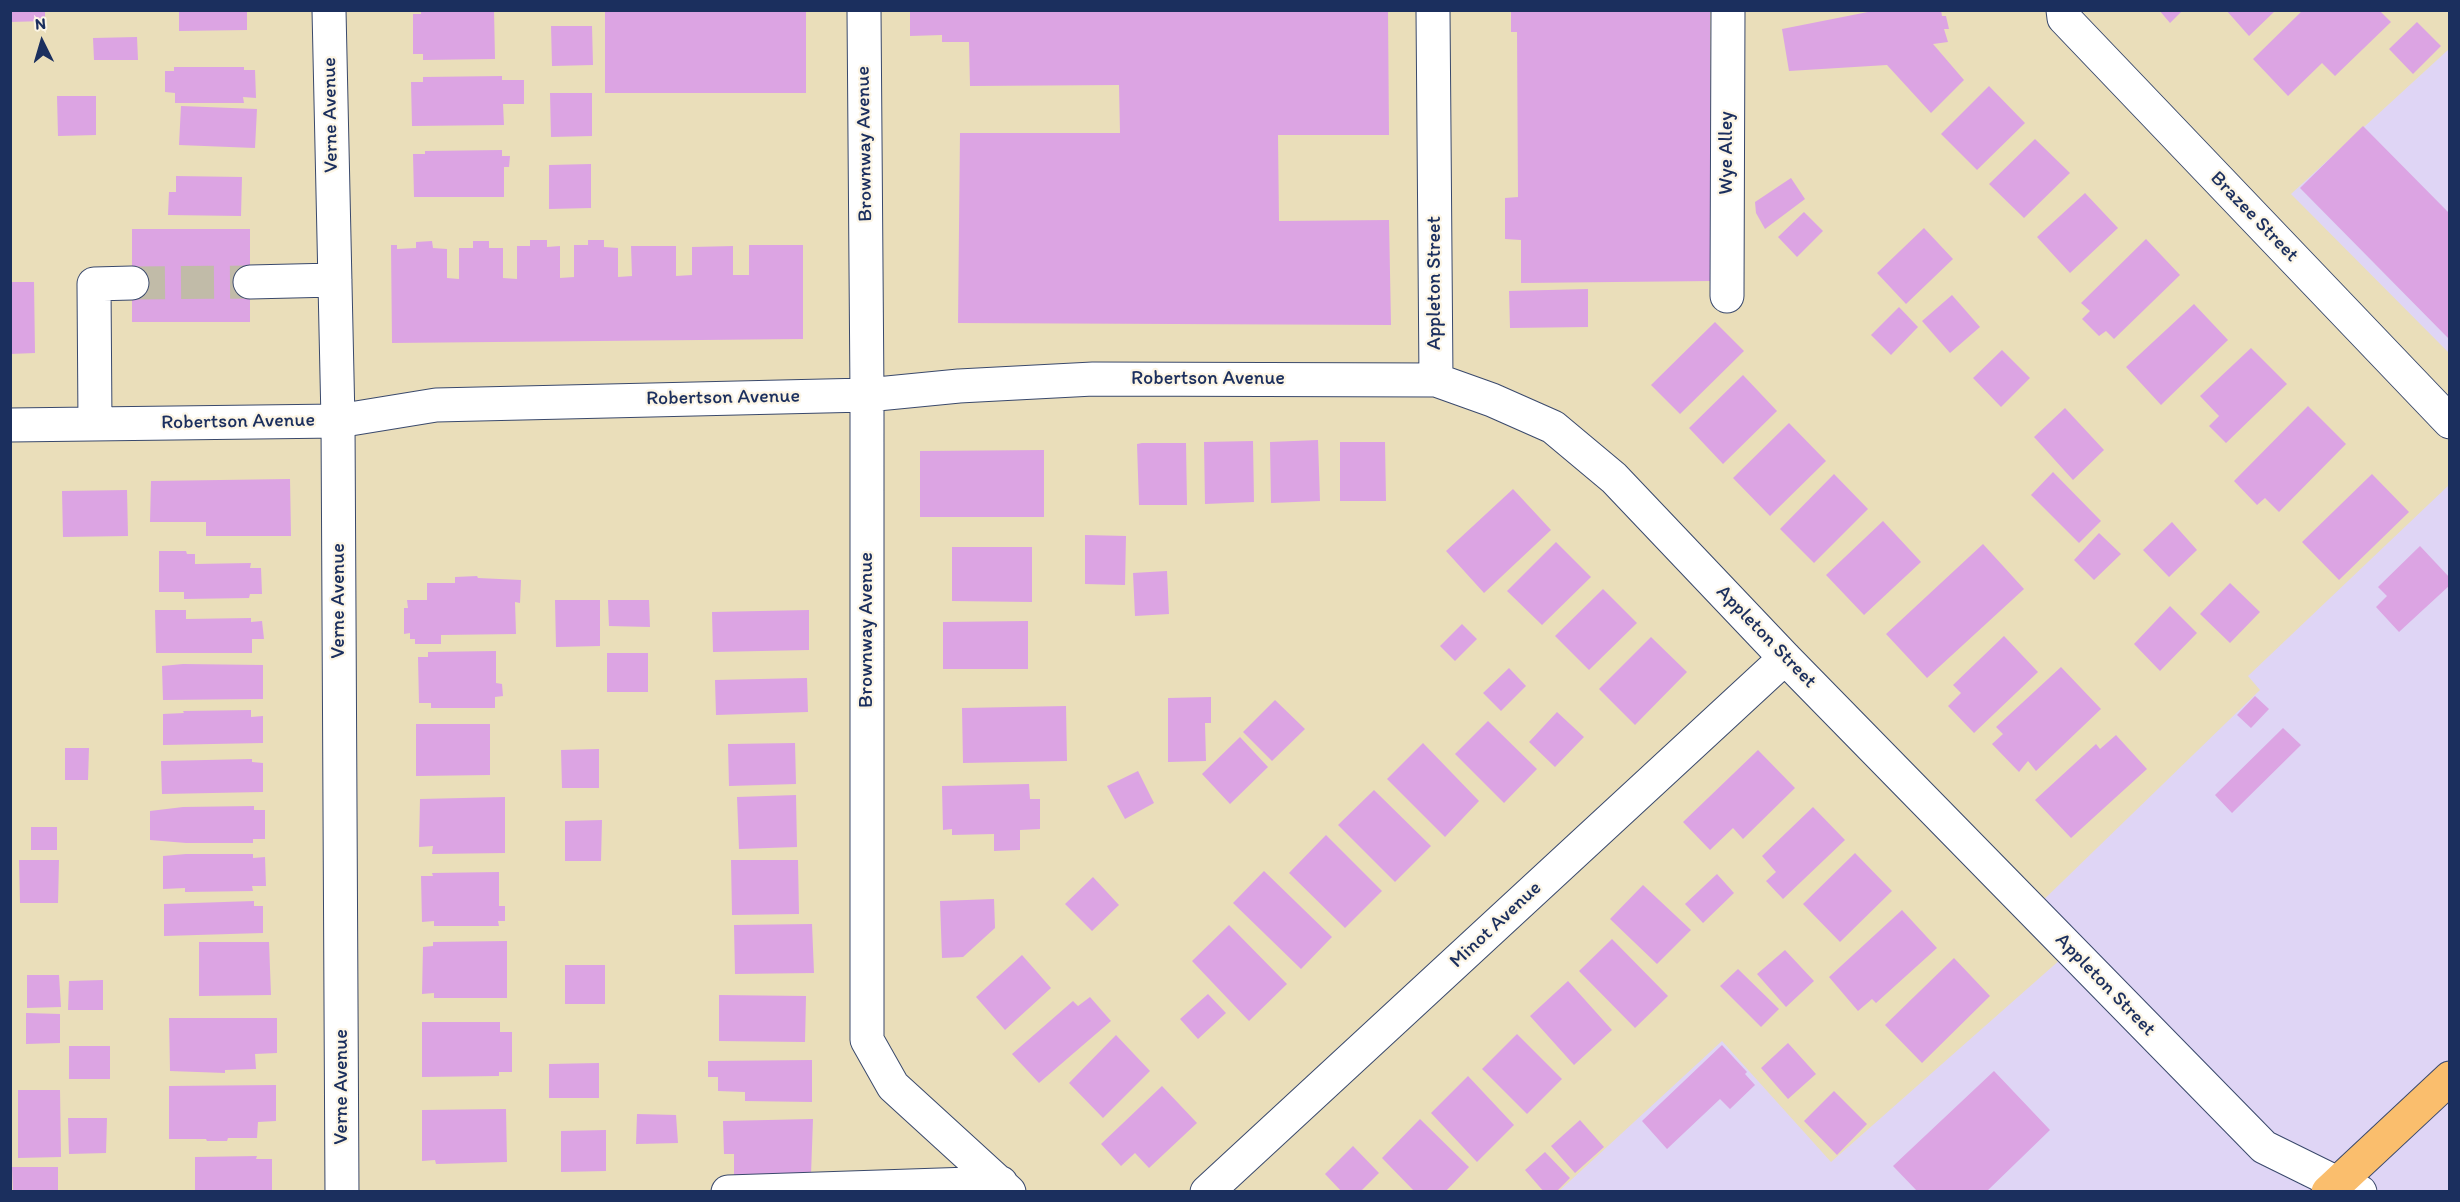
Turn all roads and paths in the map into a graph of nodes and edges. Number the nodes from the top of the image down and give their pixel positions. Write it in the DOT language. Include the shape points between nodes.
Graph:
graph roads {
  1 [pos="329,10"];
  2 [pos="864,10"];
  3 [pos="1433,10"];
  4 [pos="1728,10"];
  5 [pos="2063,10"];
  6 [pos="334,280"];
  7 [pos="250,282"];
  8 [pos="132,283"];
  9 [pos="1727,296"];
  10 [pos="1436,380"];
  11 [pos="867,395"];
  12 [pos="338,421"];
  13 [pos="2450,422"];
  14 [pos="95,424"];
  15 [pos="10,425"];
  16 [pos="1785,658"];
  17 [pos="2450,1078"];
  18 [pos="1005,1187"];
  19 [pos="2342,1189"];
  20 [pos="342,1191"];
  21 [pos="728,1191"];
  22 [pos="1207,1191"];
  1 -- 6 [label="street, Verne Avenue"];
  2 -- 11 [label="street, Brownway Avenue"];
  3 -- 10 [label="street, Appleton Street"];
  4 -- 9 [label="street, Wye Alley"];
  5 -- 13 [label="street, Brazee Street" via="2064,18"];
  6 -- 7 [label="street"];
  6 -- 12 [label="street, Verne Avenue"];
  8 -- 14 [label="street" via="94,284"];
  10 -- 11 [label="street, Robertson Avenue" via="1093,379"];
  10 -- 16 [label="street, Appleton Street" via="1553,427 1614,478"];
  11 -- 12 [label="street, Robertson Avenue" via="436,405"];
  11 -- 18 [label="street, Brownway Avenue" via="867,1040 892,1086"];
  12 -- 14 [label="street, Robertson Avenue"];
  12 -- 20 [label="street, Verne Avenue"];
  14 -- 15 [label="street, Robertson Avenue"];
  16 -- 19 [label="street, Appleton Street" via="2264,1147"];
  16 -- 22 [label="street, Minot Avenue"];
  17 -- 19 [label="main road"];
  18 -- 21 [label="street"];
}
